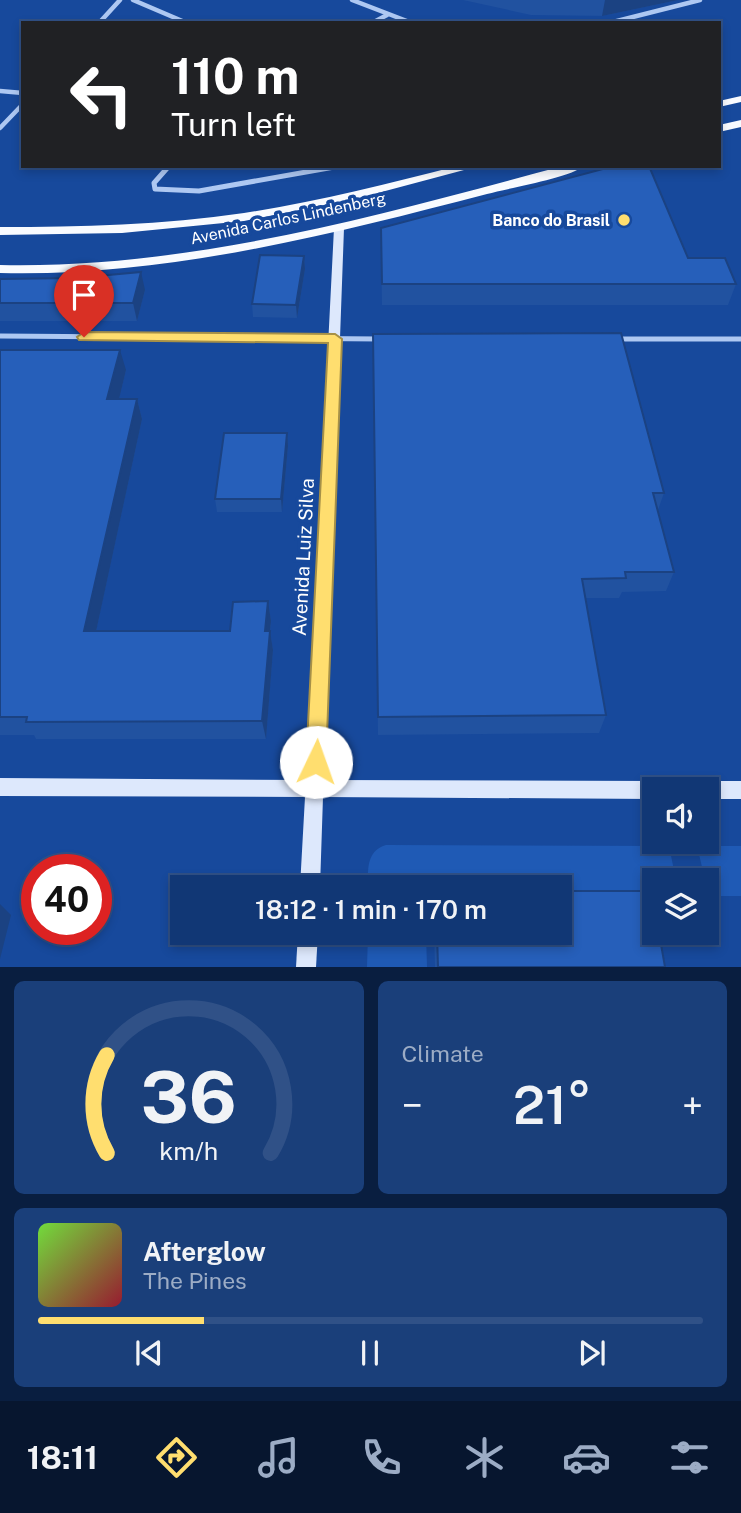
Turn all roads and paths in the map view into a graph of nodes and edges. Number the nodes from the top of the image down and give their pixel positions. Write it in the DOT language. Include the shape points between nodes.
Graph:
graph roads {
  1 [pos="120,0"];
  2 [pos="134,0"];
  3 [pos="352,0"];
  4 [pos="700,0"];
  5 [pos="387,15"];
  6 [pos="101,21"];
  7 [pos="182,21"];
  8 [pos="376,21"];
  9 [pos="406,21"];
  10 [pos="618,21"];
  11 [pos="0,91"];
  12 [pos="21,93"];
  13 [pos="741,99"];
  14 [pos="721,104"];
  15 [pos="21,106"];
  16 [pos="741,123"];
  17 [pos="0,128"];
  18 [pos="721,128"];
  19 [pos="167,168"];
  20 [pos="329,168"];
  21 [pos="465,168"];
  22 [pos="570,168"];
  23 [pos="339,228"];
  24 [pos="0,231"];
  25 [pos="0,269"];
  26 [pos="0,336"];
  27 [pos="335,339"];
  28 [pos="391,339"];
  29 [pos="601,339"];
  30 [pos="741,339"];
  31 [pos="0,787"];
  32 [pos="315,788"];
  33 [pos="642,790"];
  34 [pos="719,790"];
  35 [pos="741,790"];
  36 [pos="311,875"];
  37 [pos="307,945"];
  38 [pos="306,967"];
  1 -- 6 [label="street"];
  2 -- 7 [label="street"];
  3 -- 5 [label="street"];
  4 -- 10 [label="street"];
  5 -- 8 [label="street"];
  5 -- 9 [label="street"];
  11 -- 12 [label="street"];
  13 -- 14 [label="main road"];
  15 -- 17 [label="street"];
  16 -- 18 [label="main road"];
  19 -- 20 [label="street" via="154,183 155,189 199,191"];
  21 -- 24 [label="main road, Avenida Carlos Lindenberg" via="242,217"];
  22 -- 23 [label="main road, Avenida Carlos Lindenberg"];
  23 -- 25 [label="main road, Avenida Carlos Lindenberg" via="180,259"];
  23 -- 27 [label="street, Avenida Luiz Silva"];
  26 -- 27 [label="street"];
  27 -- 28 [label="street"];
  27 -- 32 [label="street, Avenida Luiz Silva"];
  29 -- 30 [label="street"];
  31 -- 32 [label="street"];
  32 -- 33 [label="street"];
  32 -- 36 [label="street, Avenida Luiz Silva"];
  34 -- 35 [label="street"];
  37 -- 38 [label="street"];
}
